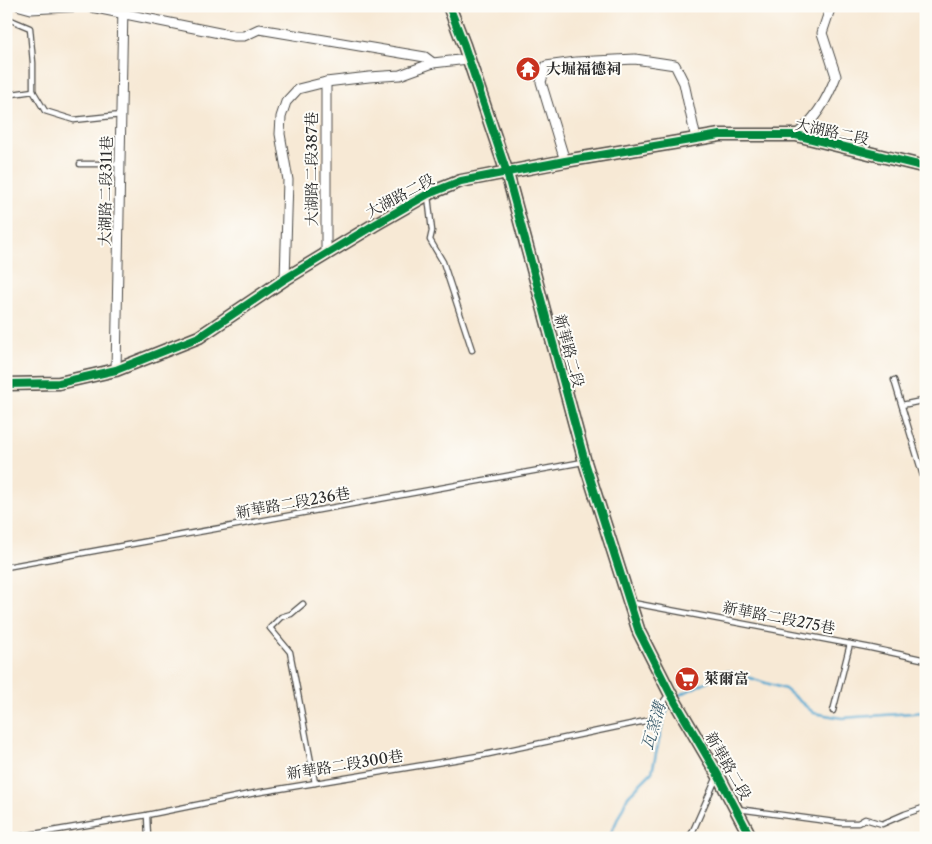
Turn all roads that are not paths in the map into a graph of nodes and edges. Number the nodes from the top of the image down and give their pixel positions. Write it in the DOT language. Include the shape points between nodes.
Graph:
graph roads {
  1 [pos="20,6"];
  2 [pos="449,6"];
  3 [pos="831,6"];
  4 [pos="123,9"];
  5 [pos="6,18"];
  6 [pos="468,59"];
  7 [pos="433,63"];
  8 [pos="326,82"];
  9 [pos="32,91"];
  10 [pos="6,95"];
  11 [pos="121,115"];
  12 [pos="796,135"];
  13 [pos="696,139"];
  14 [pos="565,161"];
  15 [pos="80,164"];
  16 [pos="120,164"];
  17 [pos="926,167"];
  18 [pos="507,173"];
  19 [pos="428,194"];
  20 [pos="326,255"];
  21 [pos="285,279"];
  22 [pos="472,350"];
  23 [pos="116,370"];
  24 [pos="894,380"];
  25 [pos="6,384"];
  26 [pos="926,400"];
  27 [pos="902,405"];
  28 [pos="584,462"];
  29 [pos="926,486"];
  30 [pos="6,568"];
  31 [pos="628,602"];
  32 [pos="303,604"];
  33 [pos="850,644"];
  34 [pos="926,660"];
  35 [pos="674,700"];
  36 [pos="833,711"];
  37 [pos="718,775"];
  38 [pos="315,783"];
  39 [pos="926,807"];
  40 [pos="737,808"];
  41 [pos="147,815"];
  42 [pos="10,838"];
  43 [pos="148,838"];
  44 [pos="688,838"];
  45 [pos="751,838"];
  1 -- 4 [label="street"];
  2 -- 6 [label="street, 新華路二段"];
  3 -- 12 [label="street" via="822,33 836,76 825,101"];
  4 -- 7 [label="street" via="234,36 244,36 259,29 425,57"];
  4 -- 11 [label="street, 大湖路二段311巷"];
  5 -- 9 [label="lane" via="30,28"];
  6 -- 7 [label="street"];
  6 -- 18 [label="street, 新華路二段"];
  7 -- 8 [label="street" via="400,75"];
  8 -- 20 [label="street, 大湖路二段387巷"];
  8 -- 21 [label="street" via="298,89 286,102 281,117 280,134 288,180"];
  9 -- 10 [label="lane"];
  9 -- 11 [label="lane" via="45,111 74,120"];
  11 -- 16 [label="street, 大湖路二段311巷"];
  12 -- 13 [label="street, 大湖路二段" via="720,135"];
  12 -- 17 [label="street, 大湖路二段"];
  13 -- 14 [label="street, 大湖路二段"];
  13 -- 14 [label="street" via="684,83 675,66 635,59 546,66 541,82"];
  14 -- 18 [label="street, 大湖路二段"];
  15 -- 16 [label="lane"];
  16 -- 23 [label="street, 大湖路二段311巷"];
  18 -- 19 [label="street, 大湖路二段" via="461,181"];
  18 -- 28 [label="street, 新華路二段"];
  19 -- 20 [label="street, 大湖路二段"];
  19 -- 22 [label="lane" via="430,240 443,262"];
  20 -- 21 [label="street, 大湖路二段"];
  21 -- 23 [label="street, 大湖路二段" via="199,336"];
  23 -- 25 [label="street, 大湖路二段" via="59,383"];
  24 -- 27 [label="lane"];
  26 -- 27 [label="lane"];
  27 -- 29 [label="lane"];
  28 -- 30 [label="lane, 新華路二段236巷"];
  28 -- 31 [label="street, 新華路二段"];
  31 -- 33 [label="lane, 新華路二段275巷"];
  31 -- 35 [label="street, 新華路二段" via="639,632"];
  32 -- 38 [label="lane" via="291,614 281,616 270,628 290,652"];
  33 -- 34 [label="lane, 新華路二段275巷"];
  33 -- 36 [label="lane"];
  35 -- 37 [label="street, 新華路二段"];
  35 -- 38 [label="lane, 新華路二段300巷" via="650,720 484,755"];
  37 -- 40 [label="street, 新華路二段"];
  37 -- 44 [label="lane"];
  38 -- 41 [label="lane, 新華路二段300巷"];
  39 -- 40 [label="lane" via="882,824 865,819 858,823 842,823"];
  40 -- 45 [label="street, 新華路二段"];
  41 -- 42 [label="lane, 新華路二段300巷"];
  41 -- 43 [label="lane"];
}
